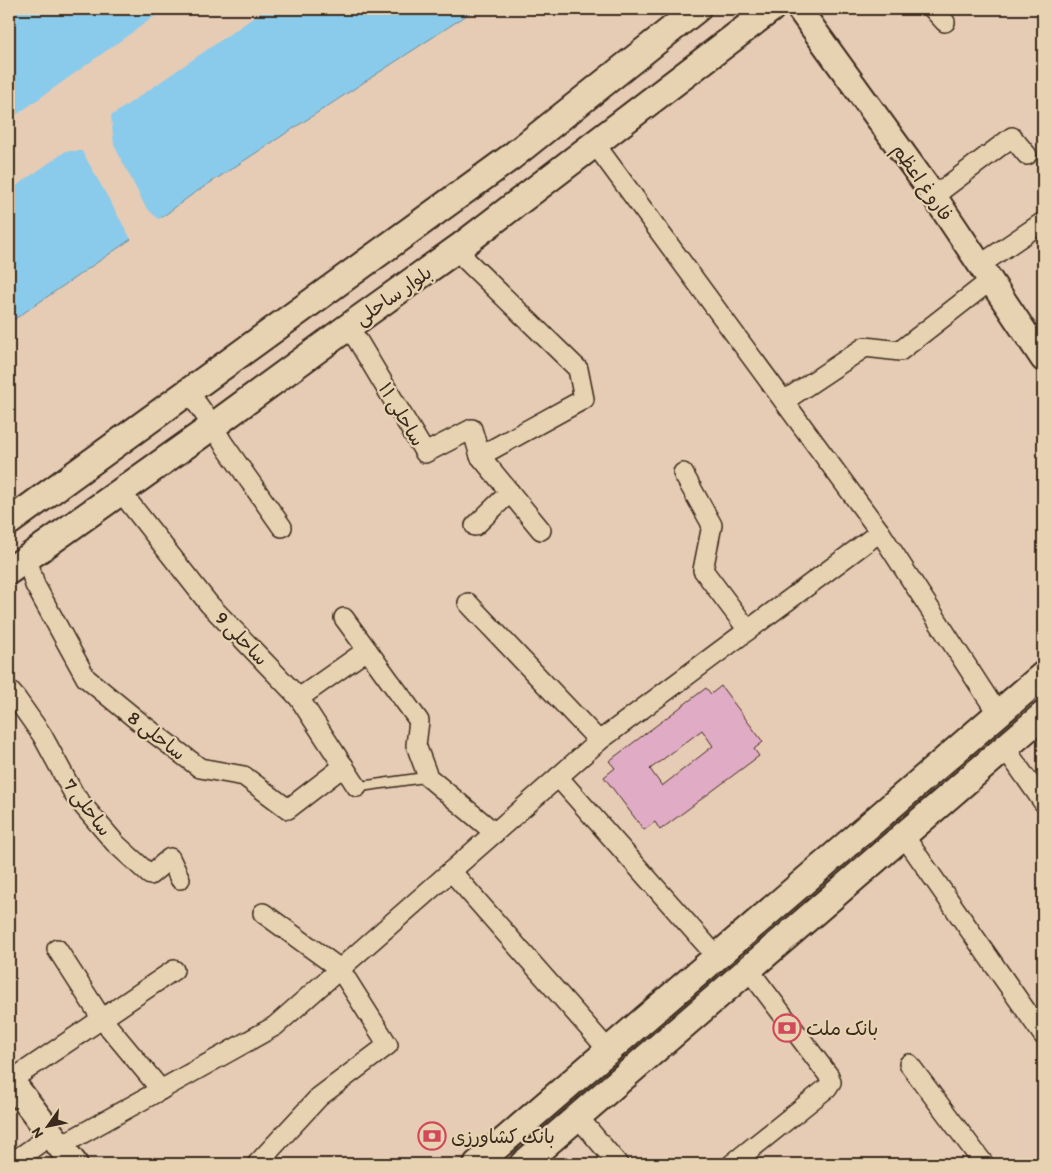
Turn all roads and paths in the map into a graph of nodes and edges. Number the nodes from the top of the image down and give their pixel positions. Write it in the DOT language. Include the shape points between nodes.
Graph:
graph roads {
  1 [pos="697,9"];
  2 [pos="771,9"];
  3 [pos="799,9"];
  4 [pos="596,144"];
  5 [pos="1027,155"];
  6 [pos="934,196"];
  7 [pos="1043,222"];
  8 [pos="461,246"];
  9 [pos="985,272"];
  10 [pos="348,327"];
  11 [pos="1043,359"];
  12 [pos="188,391"];
  13 [pos="784,401"];
  14 [pos="213,426"];
  15 [pos="480,456"];
  16 [pos="683,473"];
  17 [pos="121,492"];
  18 [pos="510,492"];
  19 [pos="9,522"];
  20 [pos="475,526"];
  21 [pos="282,527"];
  22 [pos="541,530"];
  23 [pos="880,532"];
  24 [pos="18,565"];
  25 [pos="468,603"];
  26 [pos="344,618"];
  27 [pos="748,630"];
  28 [pos="367,650"];
  29 [pos="1043,676"];
  30 [pos="9,690"];
  31 [pos="300,698"];
  32 [pos="998,714"];
  33 [pos="1043,715"];
  34 [pos="599,742"];
  35 [pos="1005,748"];
  36 [pos="344,766"];
  37 [pos="428,777"];
  38 [pos="558,777"];
  39 [pos="358,787"];
  40 [pos="1043,802"];
  41 [pos="495,833"];
  42 [pos="904,836"];
  43 [pos="451,871"];
  44 [pos="180,879"];
  45 [pos="263,913"];
  46 [pos="57,950"];
  47 [pos="717,957"];
  48 [pos="340,969"];
  49 [pos="174,970"];
  50 [pos="749,970"];
  51 [pos="102,1019"];
  52 [pos="1043,1035"];
  53 [pos="609,1051"];
  54 [pos="909,1064"];
  55 [pos="10,1080"];
  56 [pos="161,1090"];
  57 [pos="578,1117"];
  58 [pos="61,1148"];
  59 [pos="10,1164"];
  60 [pos="258,1164"];
  61 [pos="477,1164"];
  62 [pos="524,1164"];
  63 [pos="618,1164"];
  64 [pos="732,1164"];
  65 [pos="984,1164"];
  1 -- 12 [label="main road" via="511,157"];
  2 -- 4 [label="main road, بلوار ساحلی"];
  3 -- 6 [label="street, فاروغ اعظم"];
  4 -- 8 [label="main road, بلوار ساحلی"];
  4 -- 13 [label="street"];
  5 -- 6 [label="street" via="1012,137"];
  6 -- 9 [label="street, فاروغ اعظم"];
  7 -- 9 [label="street"];
  8 -- 10 [label="main road, بلوار ساحلی"];
  8 -- 15 [label="street" via="466,260 578,369 584,399"];
  9 -- 11 [label="street, فاروغ اعظم"];
  9 -- 13 [label="street" via="900,351 865,347"];
  10 -- 14 [label="main road, بلوار ساحلی"];
  10 -- 15 [label="street, ساحلی ۱۱" via="425,453 472,429"];
  12 -- 14 [label="street"];
  12 -- 19 [label="main road"];
  13 -- 23 [label="street"];
  14 -- 17 [label="main road, بلوار ساحلی"];
  14 -- 21 [label="street"];
  15 -- 18 [label="street, ساحلی ۱۱"];
  16 -- 27 [label="street" via="712,524 703,570"];
  17 -- 24 [label="main road, بلوار ساحلی"];
  17 -- 31 [label="street, ساحلی 9" via="209,604"];
  18 -- 20 [label="street"];
  18 -- 22 [label="street, ساحلی ۱۱"];
  23 -- 27 [label="street"];
  23 -- 32 [label="street"];
  24 -- 36 [label="street, ساحلی 8" via="35,585 86,678 200,768 244,776 288,809"];
  25 -- 34 [label="street"];
  26 -- 28 [label="street"];
  27 -- 34 [label="street"];
  28 -- 31 [label="street"];
  28 -- 37 [label="street" via="419,721 416,745"];
  29 -- 32 [label="main road"];
  30 -- 44 [label="street, ساحلی 7" via="42,735 75,796 115,843 150,875 170,858"];
  31 -- 36 [label="street, ساحلی 9"];
  32 -- 47 [label="main road"];
  33 -- 35 [label="main road"];
  34 -- 38 [label="street"];
  35 -- 40 [label="street"];
  35 -- 42 [label="main road"];
  36 -- 39 [label="street, ساحلی 9"];
  37 -- 39 [label="lane"];
  37 -- 41 [label="street"];
  38 -- 41 [label="street"];
  38 -- 47 [label="street"];
  41 -- 43 [label="street"];
  42 -- 50 [label="main road"];
  42 -- 52 [label="street"];
  43 -- 48 [label="street"];
  43 -- 53 [label="street"];
  45 -- 48 [label="street"];
  46 -- 51 [label="street"];
  47 -- 53 [label="main road"];
  48 -- 56 [label="street" via="276,1026"];
  48 -- 60 [label="street" via="388,1045 319,1098"];
  49 -- 51 [label="street"];
  50 -- 57 [label="main road"];
  50 -- 64 [label="street" via="831,1082"];
  51 -- 55 [label="street"];
  51 -- 56 [label="street"];
  53 -- 61 [label="main road"];
  54 -- 65 [label="street"];
  55 -- 58 [label="main road"];
  56 -- 58 [label="street"];
  57 -- 62 [label="main road"];
  57 -- 63 [label="street"];
  58 -- 59 [label="street"];
}
